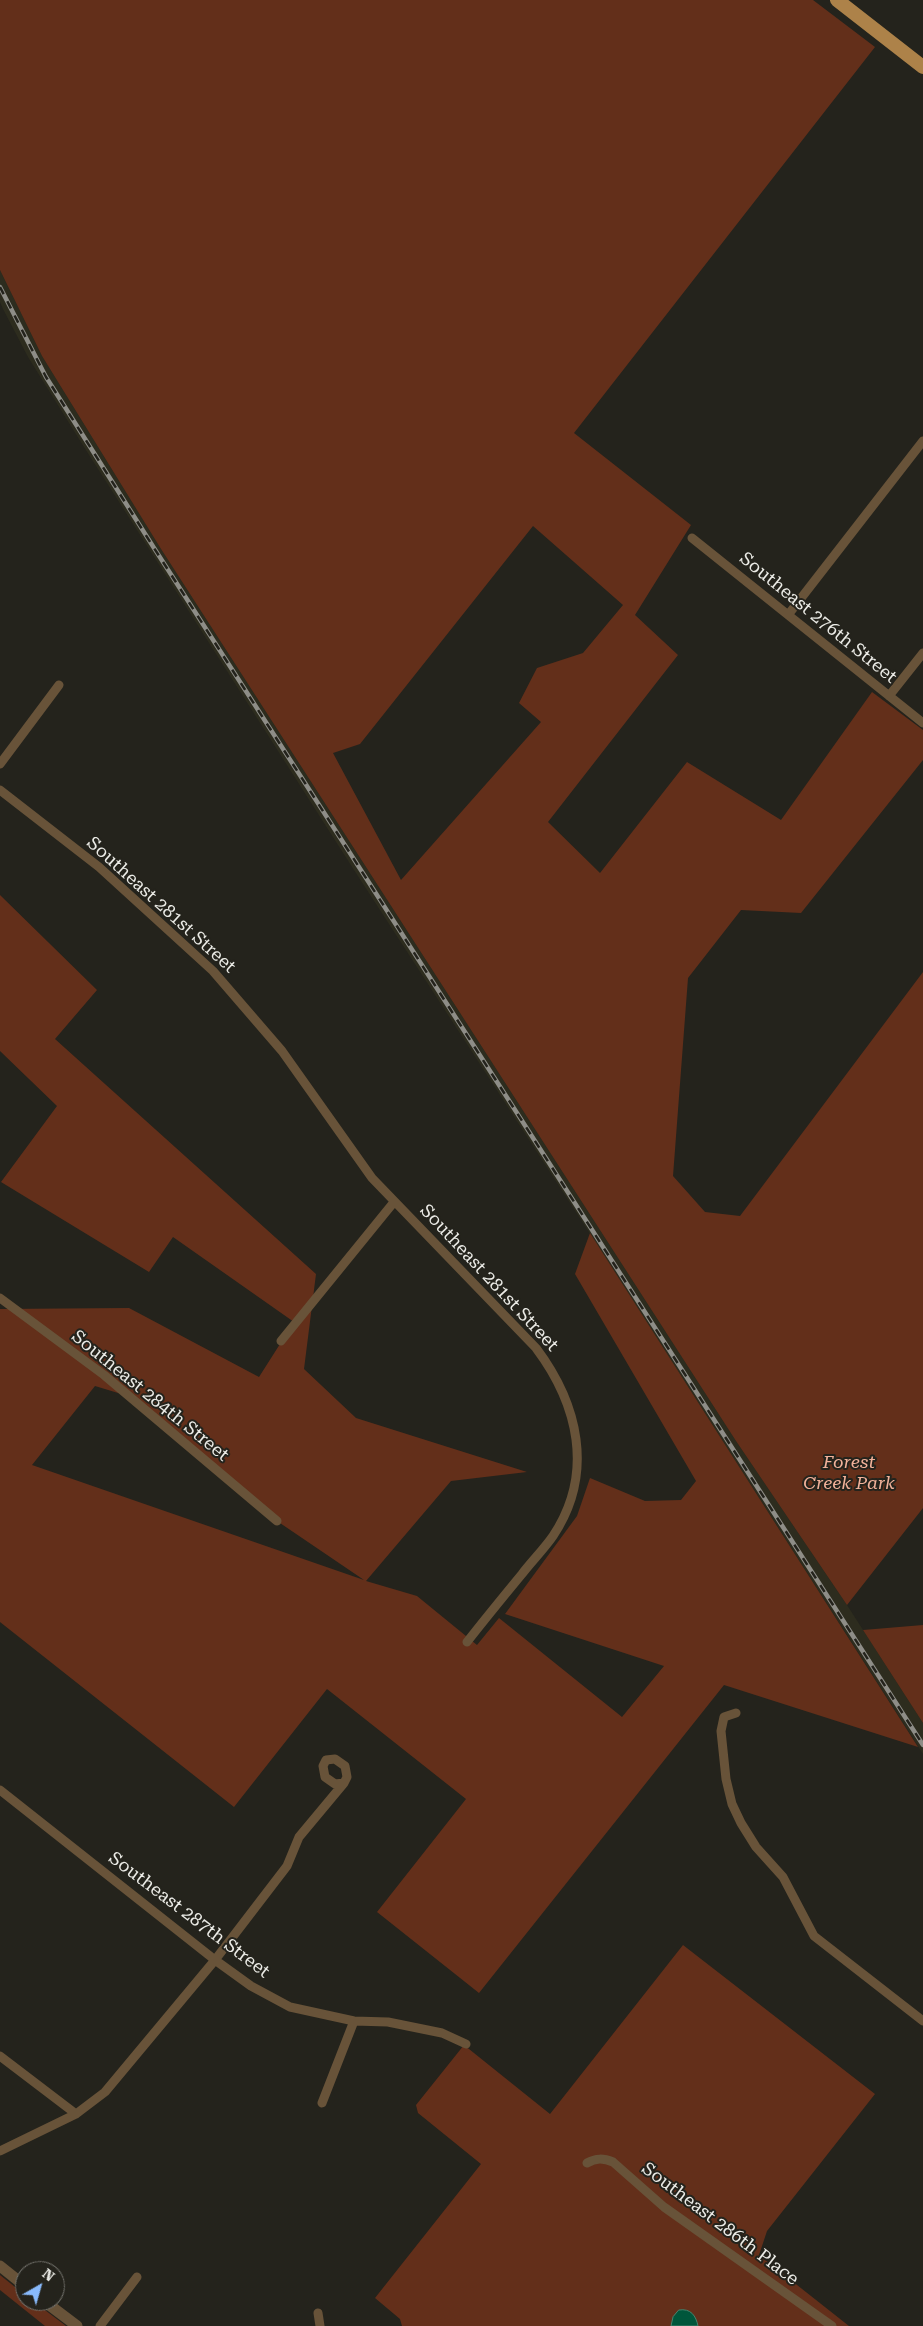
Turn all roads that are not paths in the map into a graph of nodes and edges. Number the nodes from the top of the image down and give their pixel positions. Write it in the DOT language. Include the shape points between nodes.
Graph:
graph roads {
  1 [pos="837,0"];
  2 [pos="923,67"];
  3 [pos="923,441"];
  4 [pos="692,538"];
  5 [pos="788,614"];
  6 [pos="923,653"];
  7 [pos="58,685"];
  8 [pos="889,696"];
  9 [pos="923,723"];
  10 [pos="0,764"];
  11 [pos="0,790"];
  12 [pos="394,1202"];
  13 [pos="0,1298"];
  14 [pos="281,1341"];
  15 [pos="277,1521"];
  16 [pos="467,1642"];
  17 [pos="736,1713"];
  18 [pos="344,1782"];
  19 [pos="0,1790"];
  20 [pos="215,1960"];
  21 [pos="354,2021"];
  22 [pos="923,2021"];
  23 [pos="466,2044"];
  24 [pos="0,2056"];
  25 [pos="322,2103"];
  26 [pos="76,2114"];
  27 [pos="0,2151"];
  28 [pos="587,2163"];
  29 [pos="0,2266"];
  30 [pos="137,2277"];
  31 [pos="15,2278"];
  32 [pos="57,2311"];
  33 [pos="318,2313"];
  34 [pos="76,2326"];
  35 [pos="100,2326"];
  36 [pos="320,2326"];
  37 [pos="832,2326"];
  1 -- 2 [label="main road"];
  3 -- 5 [label="street"];
  4 -- 5 [label="street, Southeast 276th Street"];
  5 -- 8 [label="street, Southeast 276th Street"];
  6 -- 8 [label="street"];
  7 -- 10 [label="street"];
  8 -- 9 [label="street, Southeast 276th Street"];
  11 -- 12 [label="street, Southeast 281st Street" via="99,867 213,971 308,1084 361,1164"];
  12 -- 14 [label="street, Southeast 281st Street"];
  12 -- 16 [label="street, Southeast 281st Street" via="536,1348 558,1380 574,1422 578,1459 571,1498 560,1524 554,1536"];
  13 -- 15 [label="street, Southeast 284th Street" via="106,1378"];
  17 -- 22 [label="street" via="724,1717 721,1731 726,1779 741,1823 756,1847 783,1877 814,1936"];
  18 -- 20 [label="street" via="299,1837 287,1866"];
  19 -- 20 [label="street, Southeast 287th Street"];
  20 -- 21 [label="street, Southeast 287th Street" via="251,1986 290,2007"];
  20 -- 26 [label="street" via="105,2092"];
  21 -- 23 [label="street, Southeast 287th Street" via="388,2022 442,2033"];
  21 -- 25 [label="street"];
  24 -- 26 [label="street"];
  26 -- 27 [label="street"];
  28 -- 37 [label="street, Southeast 286th Place" via="604,2158 613,2162 664,2207"];
  29 -- 31 [label="street"];
  30 -- 35 [label="street"];
  32 -- 34 [label="street"];
  33 -- 36 [label="street"];
}
